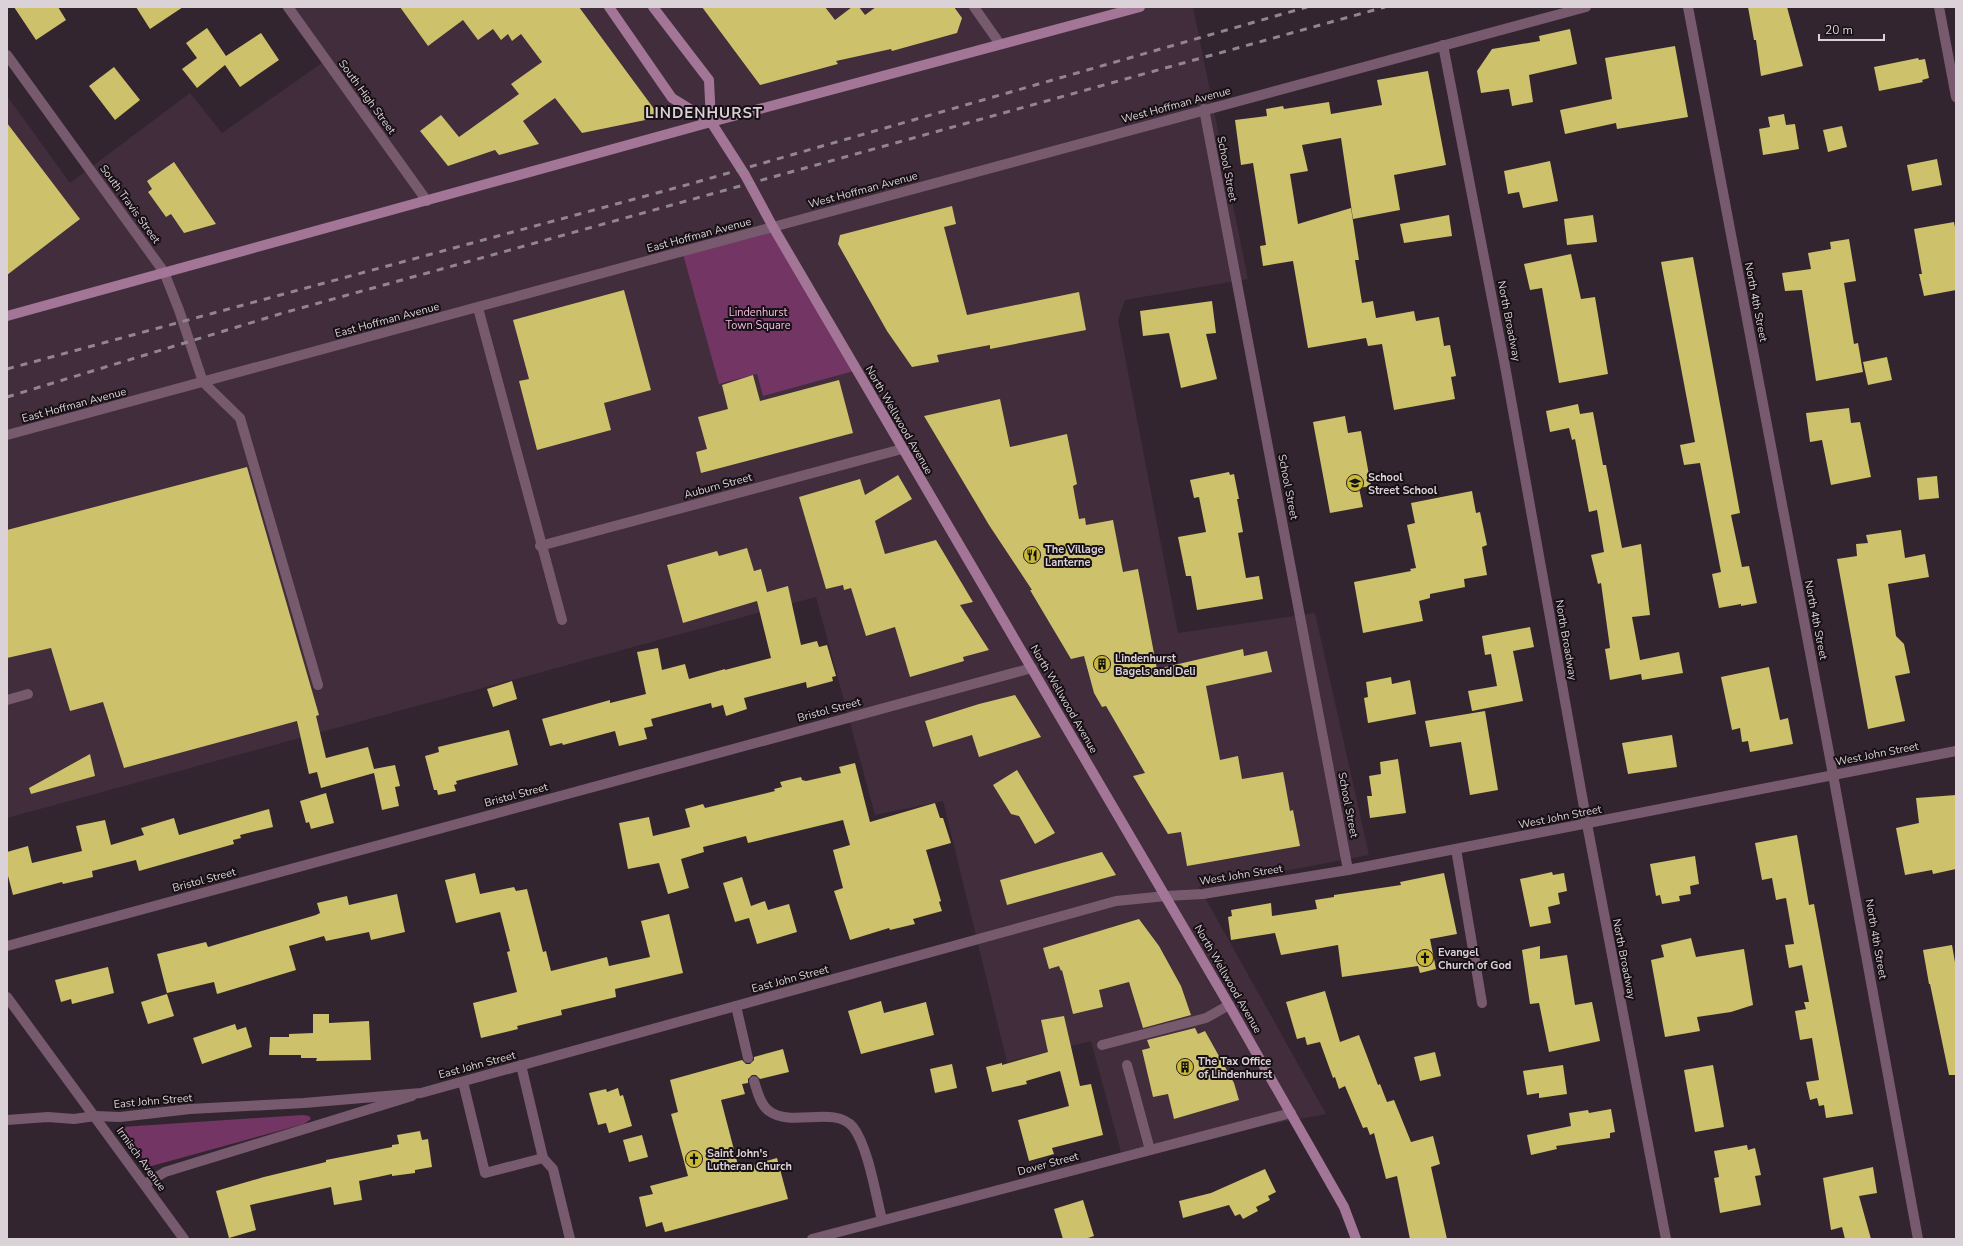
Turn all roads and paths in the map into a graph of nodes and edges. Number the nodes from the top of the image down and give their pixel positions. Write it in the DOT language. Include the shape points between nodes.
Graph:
graph roads {
  1 [pos="288,7"];
  2 [pos="609,7"];
  3 [pos="653,7"];
  4 [pos="974,7"];
  5 [pos="1140,7"];
  6 [pos="1586,7"];
  7 [pos="1688,7"];
  8 [pos="1938,7"];
  9 [pos="1000,44"];
  10 [pos="1443,45"];
  11 [pos="7,55"];
  12 [pos="1956,97"];
  13 [pos="1204,109"];
  14 [pos="711,122"];
  15 [pos="427,201"];
  16 [pos="773,227"];
  17 [pos="164,272"];
  18 [pos="478,308"];
  19 [pos="7,316"];
  20 [pos="203,382"];
  21 [pos="7,435"];
  22 [pos="902,449"];
  23 [pos="540,546"];
  24 [pos="562,620"];
  25 [pos="1032,668"];
  26 [pos="318,685"];
  27 [pos="28,694"];
  28 [pos="7,700"];
  29 [pos="1956,751"];
  30 [pos="1834,775"];
  31 [pos="1587,824"];
  32 [pos="1456,849"];
  33 [pos="1348,870"];
  34 [pos="1166,896"];
  35 [pos="7,946"];
  36 [pos="7,997"];
  37 [pos="1482,1003"];
  38 [pos="1229,1005"];
  39 [pos="736,1006"];
  40 [pos="1102,1045"];
  41 [pos="748,1058"];
  42 [pos="1127,1065"];
  43 [pos="521,1066"];
  44 [pos="754,1081"];
  45 [pos="463,1082"];
  46 [pos="421,1093"];
  47 [pos="1291,1113"];
  48 [pos="95,1116"];
  49 [pos="7,1120"];
  50 [pos="1150,1150"];
  51 [pos="543,1158"];
  52 [pos="145,1184"];
  53 [pos="882,1220"];
  54 [pos="184,1239"];
  55 [pos="570,1239"];
  56 [pos="812,1239"];
  57 [pos="1356,1239"];
  58 [pos="1666,1239"];
  59 [pos="1918,1239"];
  1 -- 15 [label="street, South High Street"];
  2 -- 14 [label="main road" via="672,98"];
  3 -- 14 [label="main road" via="710,80"];
  4 -- 9 [label="street"];
  5 -- 9 [label="main road"];
  6 -- 10 [label="street, West Hoffman Avenue"];
  7 -- 30 [label="street, North 4th Street"];
  8 -- 12 [label="street"];
  9 -- 14 [label="main road"];
  10 -- 13 [label="street, West Hoffman Avenue"];
  10 -- 31 [label="street, North Broadway" via="1505,366"];
  11 -- 17 [label="street, South Travis Street"];
  13 -- 16 [label="street, West Hoffman Avenue"];
  13 -- 33 [label="street, School Street"];
  14 -- 15 [label="main road"];
  14 -- 16 [label="main road, North Wellwood Avenue" via="745,175"];
  15 -- 17 [label="main road"];
  16 -- 18 [label="street, East Hoffman Avenue"];
  16 -- 22 [label="main road, North Wellwood Avenue"];
  17 -- 19 [label="main road"];
  17 -- 20 [label="street, South Travis Street" via="180,310"];
  18 -- 20 [label="street, East Hoffman Avenue"];
  18 -- 23 [label="street"];
  20 -- 21 [label="street, East Hoffman Avenue"];
  20 -- 26 [label="street" via="240,418"];
  22 -- 23 [label="street, Auburn Street"];
  22 -- 25 [label="main road, North Wellwood Avenue"];
  23 -- 24 [label="street"];
  25 -- 34 [label="main road, North Wellwood Avenue"];
  25 -- 35 [label="street, Bristol Street"];
  27 -- 28 [label="street"];
  29 -- 30 [label="street, West John Street"];
  30 -- 31 [label="street, West John Street"];
  30 -- 59 [label="street, North 4th Street"];
  31 -- 32 [label="street, West John Street"];
  31 -- 58 [label="street, North Broadway"];
  32 -- 33 [label="street, West John Street"];
  32 -- 37 [label="street"];
  33 -- 34 [label="street, West John Street" via="1203,894"];
  34 -- 38 [label="main road, North Wellwood Avenue"];
  34 -- 39 [label="street, East John Street" via="1116,901"];
  36 -- 48 [label="street, Irmisch Avenue"];
  38 -- 40 [label="street" via="1206,1018"];
  38 -- 47 [label="main road, North Wellwood Avenue"];
  39 -- 41 [label="street"];
  39 -- 43 [label="street, East John Street"];
  42 -- 50 [label="street"];
  43 -- 45 [label="street, East John Street"];
  43 -- 51 [label="street"];
  44 -- 53 [label="street" via="758,1095 768,1110 782,1118 838,1118 853,1127 864,1148"];
  45 -- 46 [label="street, East John Street"];
  45 -- 51 [label="street" via="484,1173"];
  46 -- 48 [label="street, East John Street" via="190,1109 120,1117"];
  46 -- 52 [label="street, East John Street" via="165,1172"];
  47 -- 50 [label="street, Dover Street"];
  47 -- 57 [label="main road, North Wellwood Avenue" via="1344,1207"];
  48 -- 49 [label="street, East John Street" via="74,1119 48,1117"];
  48 -- 52 [label="street, Irmisch Avenue"];
  50 -- 53 [label="street, Dover Street"];
  51 -- 55 [label="street" via="553,1169"];
  52 -- 54 [label="street, Irmisch Avenue"];
  53 -- 56 [label="street, Dover Street"];
}
